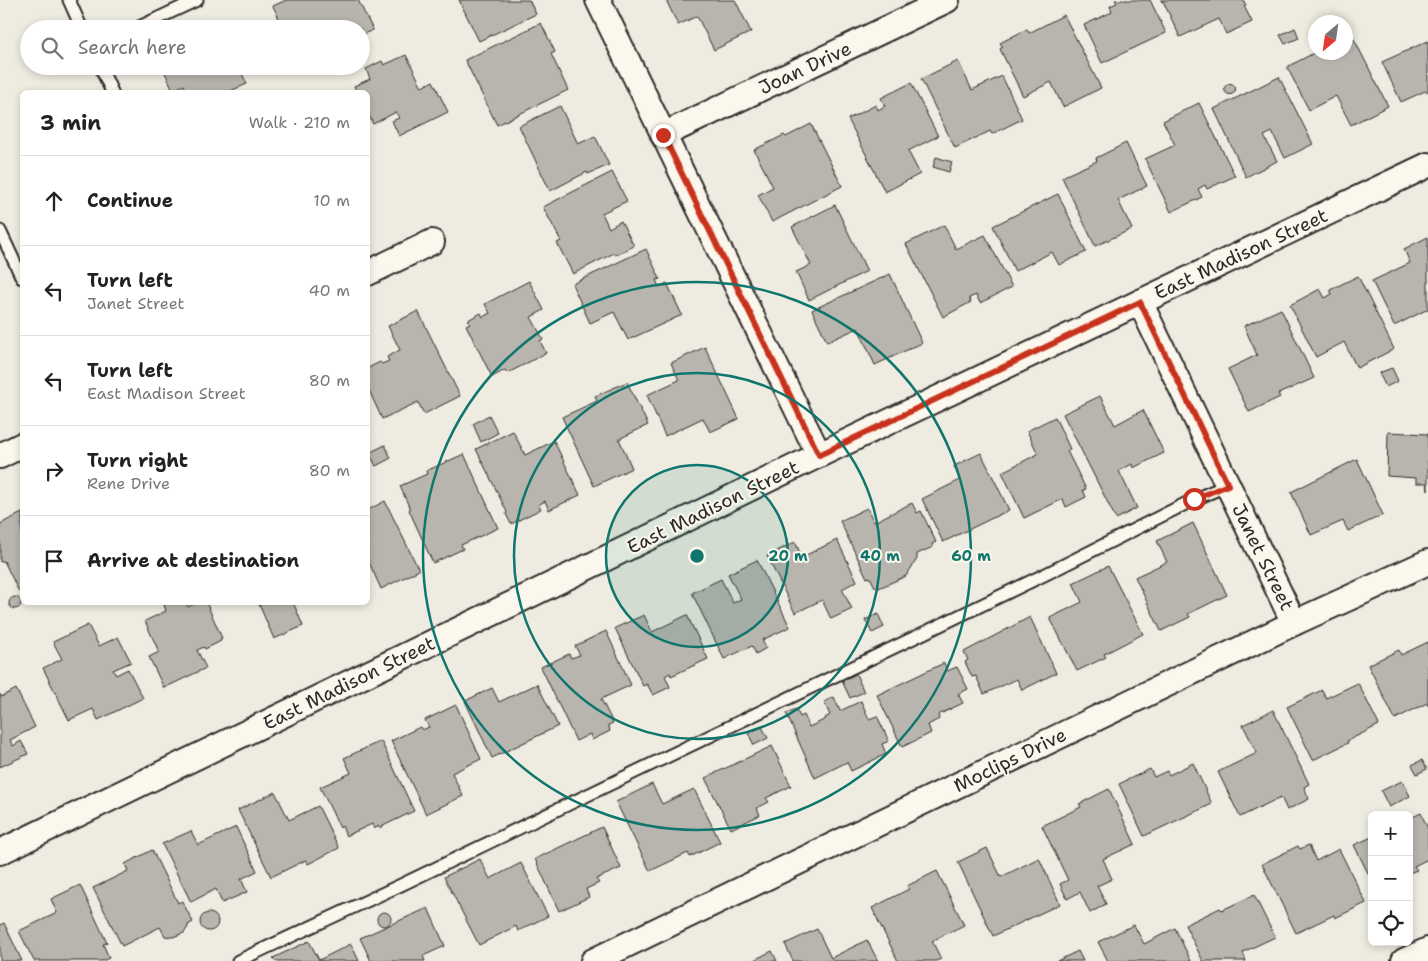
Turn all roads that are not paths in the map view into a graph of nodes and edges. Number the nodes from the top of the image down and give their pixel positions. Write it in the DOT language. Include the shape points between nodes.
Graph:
graph roads {
  1 [pos="69,0"];
  2 [pos="197,0"];
  3 [pos="598,0"];
  4 [pos="947,0"];
  5 [pos="78,20"];
  6 [pos="154,20"];
  7 [pos="104,75"];
  8 [pos="111,90"];
  9 [pos="663,135"];
  10 [pos="1428,165"];
  11 [pos="0,231"];
  12 [pos="432,242"];
  13 [pos="370,272"];
  14 [pos="20,274"];
  15 [pos="1140,302"];
  16 [pos="20,446"];
  17 [pos="819,455"];
  18 [pos="0,456"];
  19 [pos="1228,485"];
  20 [pos="1428,562"];
  21 [pos="1294,623"];
  22 [pos="0,852"];
  23 [pos="1428,950"];
  24 [pos="238,961"];
  25 [pos="593,961"];
  26 [pos="1404,961"];
  1 -- 5 [label="lane"];
  2 -- 6 [label="lane"];
  3 -- 9 [label="street"];
  4 -- 9 [label="street, Joan Drive"];
  7 -- 8 [label="lane"];
  9 -- 17 [label="street"];
  10 -- 15 [label="street, East Madison Street"];
  11 -- 14 [label="lane"];
  12 -- 13 [label="street"];
  15 -- 17 [label="street, East Madison Street"];
  15 -- 19 [label="street, Janet Street"];
  16 -- 18 [label="street"];
  17 -- 22 [label="street, East Madison Street"];
  19 -- 21 [label="street, Janet Street"];
  19 -- 24 [label="lane"];
  20 -- 21 [label="street, Moclips Drive"];
  21 -- 25 [label="street, Moclips Drive"];
  23 -- 26 [label="street"];
}
